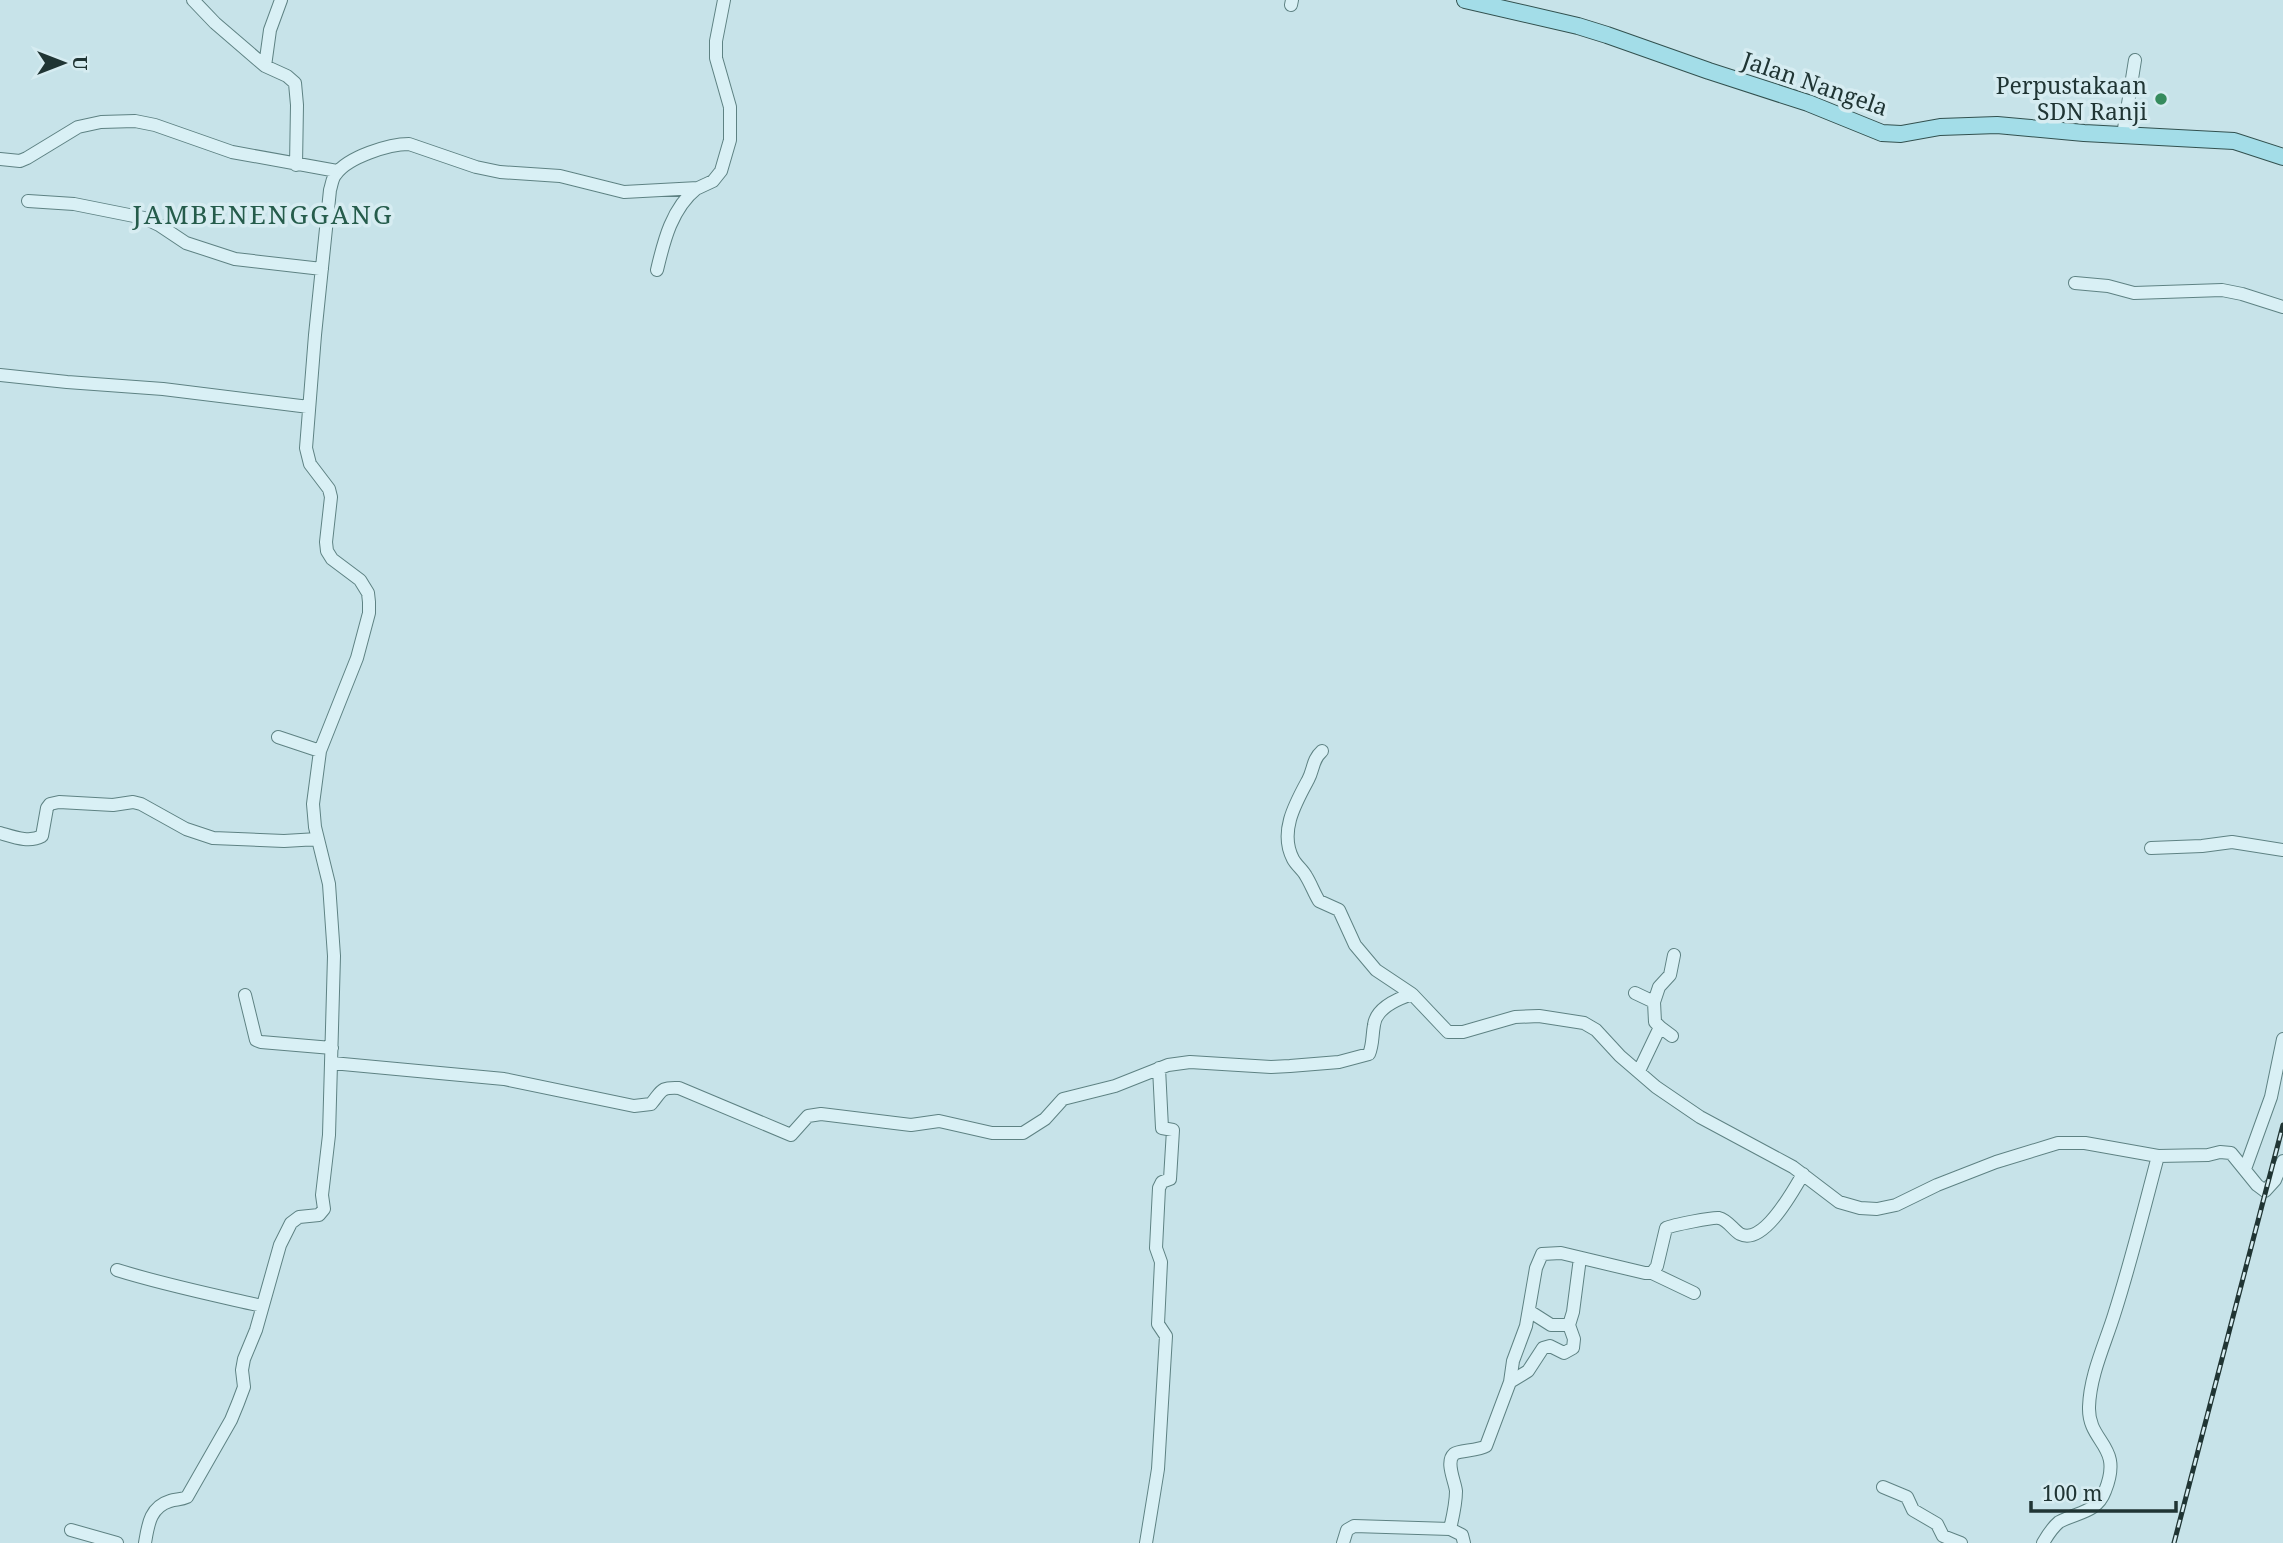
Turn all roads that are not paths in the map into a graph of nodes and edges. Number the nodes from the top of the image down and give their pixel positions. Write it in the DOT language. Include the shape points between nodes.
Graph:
graph roads {
  1 [pos="193,0"];
  2 [pos="281,0"];
  3 [pos="724,0"];
  4 [pos="1465,0"];
  5 [pos="2135,60"];
  6 [pos="265,66"];
  7 [pos="2123,135"];
  8 [pos="2283,158"];
  9 [pos="0,159"];
  10 [pos="296,165"];
  11 [pos="337,171"];
  12 [pos="698,188"];
  13 [pos="28,201"];
  14 [pos="322,269"];
  15 [pos="657,270"];
  16 [pos="2074,283"];
  17 [pos="2283,307"];
  18 [pos="0,375"];
  19 [pos="309,407"];
  20 [pos="278,737"];
  21 [pos="320,751"];
  22 [pos="1322,751"];
  23 [pos="0,833"];
  24 [pos="318,839"];
  25 [pos="2151,848"];
  26 [pos="2283,850"];
  27 [pos="1675,955"];
  28 [pos="1635,993"];
  29 [pos="1412,994"];
  30 [pos="245,995"];
  31 [pos="1654,1002"];
  32 [pos="1660,1027"];
  33 [pos="1672,1036"];
  34 [pos="2283,1039"];
  35 [pos="332,1048"];
  36 [pos="332,1063"];
  37 [pos="1159,1068"];
  38 [pos="1639,1071"];
  39 [pos="2158,1156"];
  40 [pos="2283,1161"];
  41 [pos="2245,1169"];
  42 [pos="1803,1174"];
  43 [pos="1580,1258"];
  44 [pos="117,1270"];
  45 [pos="1652,1272"];
  46 [pos="1694,1293"];
  47 [pos="262,1306"];
  48 [pos="1529,1311"];
  49 [pos="1569,1325"];
  50 [pos="1510,1382"];
  51 [pos="1883,1487"];
  52 [pos="1450,1529"];
  53 [pos="71,1530"];
  54 [pos="117,1543"];
  55 [pos="145,1543"];
  56 [pos="1146,1543"];
  57 [pos="1343,1543"];
  58 [pos="1464,1543"];
  59 [pos="1961,1543"];
  60 [pos="2043,1543"];
  1 -- 6 [label="street"];
  2 -- 6 [label="street" via="270,30"];
  3 -- 12 [label="street" via="716,58 731,113 728,154 713,181"];
  4 -- 7 [label="main road, Jalan Nangela" via="1578,26 1808,103 1882,133 1997,125"];
  5 -- 7 [label="street"];
  6 -- 10 [label="street" via="295,83"];
  7 -- 8 [label="main road, Jalan Nangela" via="2234,141"];
  9 -- 10 [label="street" via="20,161 88,124 135,121 232,152"];
  10 -- 11 [label="street"];
  11 -- 12 [label="street" via="376,150 409,144 475,167 559,176 624,192"];
  11 -- 14 [label="street" via="330,190"];
  12 -- 15 [label="street" via="681,203"];
  13 -- 14 [label="street" via="74,204 144,218 186,243 235,259"];
  14 -- 19 [label="street"];
  16 -- 17 [label="street" via="2134,293 2221,290"];
  18 -- 19 [label="street" via="163,388"];
  19 -- 21 [label="street" via="307,454 331,498 327,551 360,580 369,602 357,659"];
  20 -- 21 [label="street"];
  21 -- 24 [label="street" via="313,804"];
  22 -- 29 [label="street" via="1315,757 1289,821 1293,860 1319,901 1339,910 1355,944 1376,970"];
  23 -- 24 [label="street" via="37,839 42,836 50,804 133,802 213,838"];
  24 -- 35 [label="street" via="331,899"];
  25 -- 26 [label="street" via="2232,842"];
  27 -- 31 [label="street" via="1670,975"];
  28 -- 31 [label="street"];
  29 -- 37 [label="street" via="1379,1012 1372,1047 1361,1057 1271,1067 1190,1062"];
  29 -- 38 [label="street" via="1448,1032 1515,1017 1584,1023"];
  30 -- 35 [label="street" via="256,1040"];
  31 -- 32 [label="street" via="1655,1022"];
  32 -- 33 [label="street"];
  32 -- 38 [label="street"];
  34 -- 41 [label="street" via="2271,1097"];
  35 -- 36 [label="street"];
  36 -- 37 [label="street" via="503,1079 634,1106 651,1104 660,1090 679,1088 790,1135 808,1116 821,1114 911,1125 939,1121 992,1133 1023,1133 1045,1119 1063,1099 1115,1086"];
  36 -- 47 [label="street" via="324,1209 319,1215 299,1217 291,1223 276,1252"];
  37 -- 56 [label="street" via="1162,1128 1173,1130 1172,1171 1159,1188 1158,1324 1166,1336 1158,1469"];
  38 -- 42 [label="street" via="1700,1117"];
  39 -- 41 [label="street" via="2231,1153"];
  39 -- 42 [label="street" via="2058,1143 1877,1209 1839,1202"];
  39 -- 60 [label="street" via="2093,1380 2089,1408 2097,1435 2107,1447 2112,1465 2109,1479 2099,1502 2057,1524"];
  40 -- 41 [label="street" via="2265,1191"];
  42 -- 45 [label="street" via="1783,1209 1758,1231 1741,1234 1716,1218 1667,1228"];
  43 -- 45 [label="street"];
  43 -- 48 [label="street" via="1542,1254"];
  43 -- 49 [label="street"];
  44 -- 47 [label="street"];
  45 -- 46 [label="street"];
  47 -- 55 [label="street" via="244,1359 244,1387 232,1420 187,1497 153,1512"];
  48 -- 49 [label="street" via="1551,1325"];
  48 -- 50 [label="street"];
  49 -- 50 [label="street" via="1574,1339 1570,1351 1545,1346 1528,1371"];
  50 -- 52 [label="street" via="1486,1446 1458,1452 1451,1459 1455,1494"];
  51 -- 59 [label="street" via="1907,1497 1913,1510 1937,1524 1943,1536"];
  52 -- 57 [label="street" via="1354,1526 1347,1530"];
  52 -- 58 [label="street" via="1462,1535"];
  53 -- 54 [label="street"];
}
